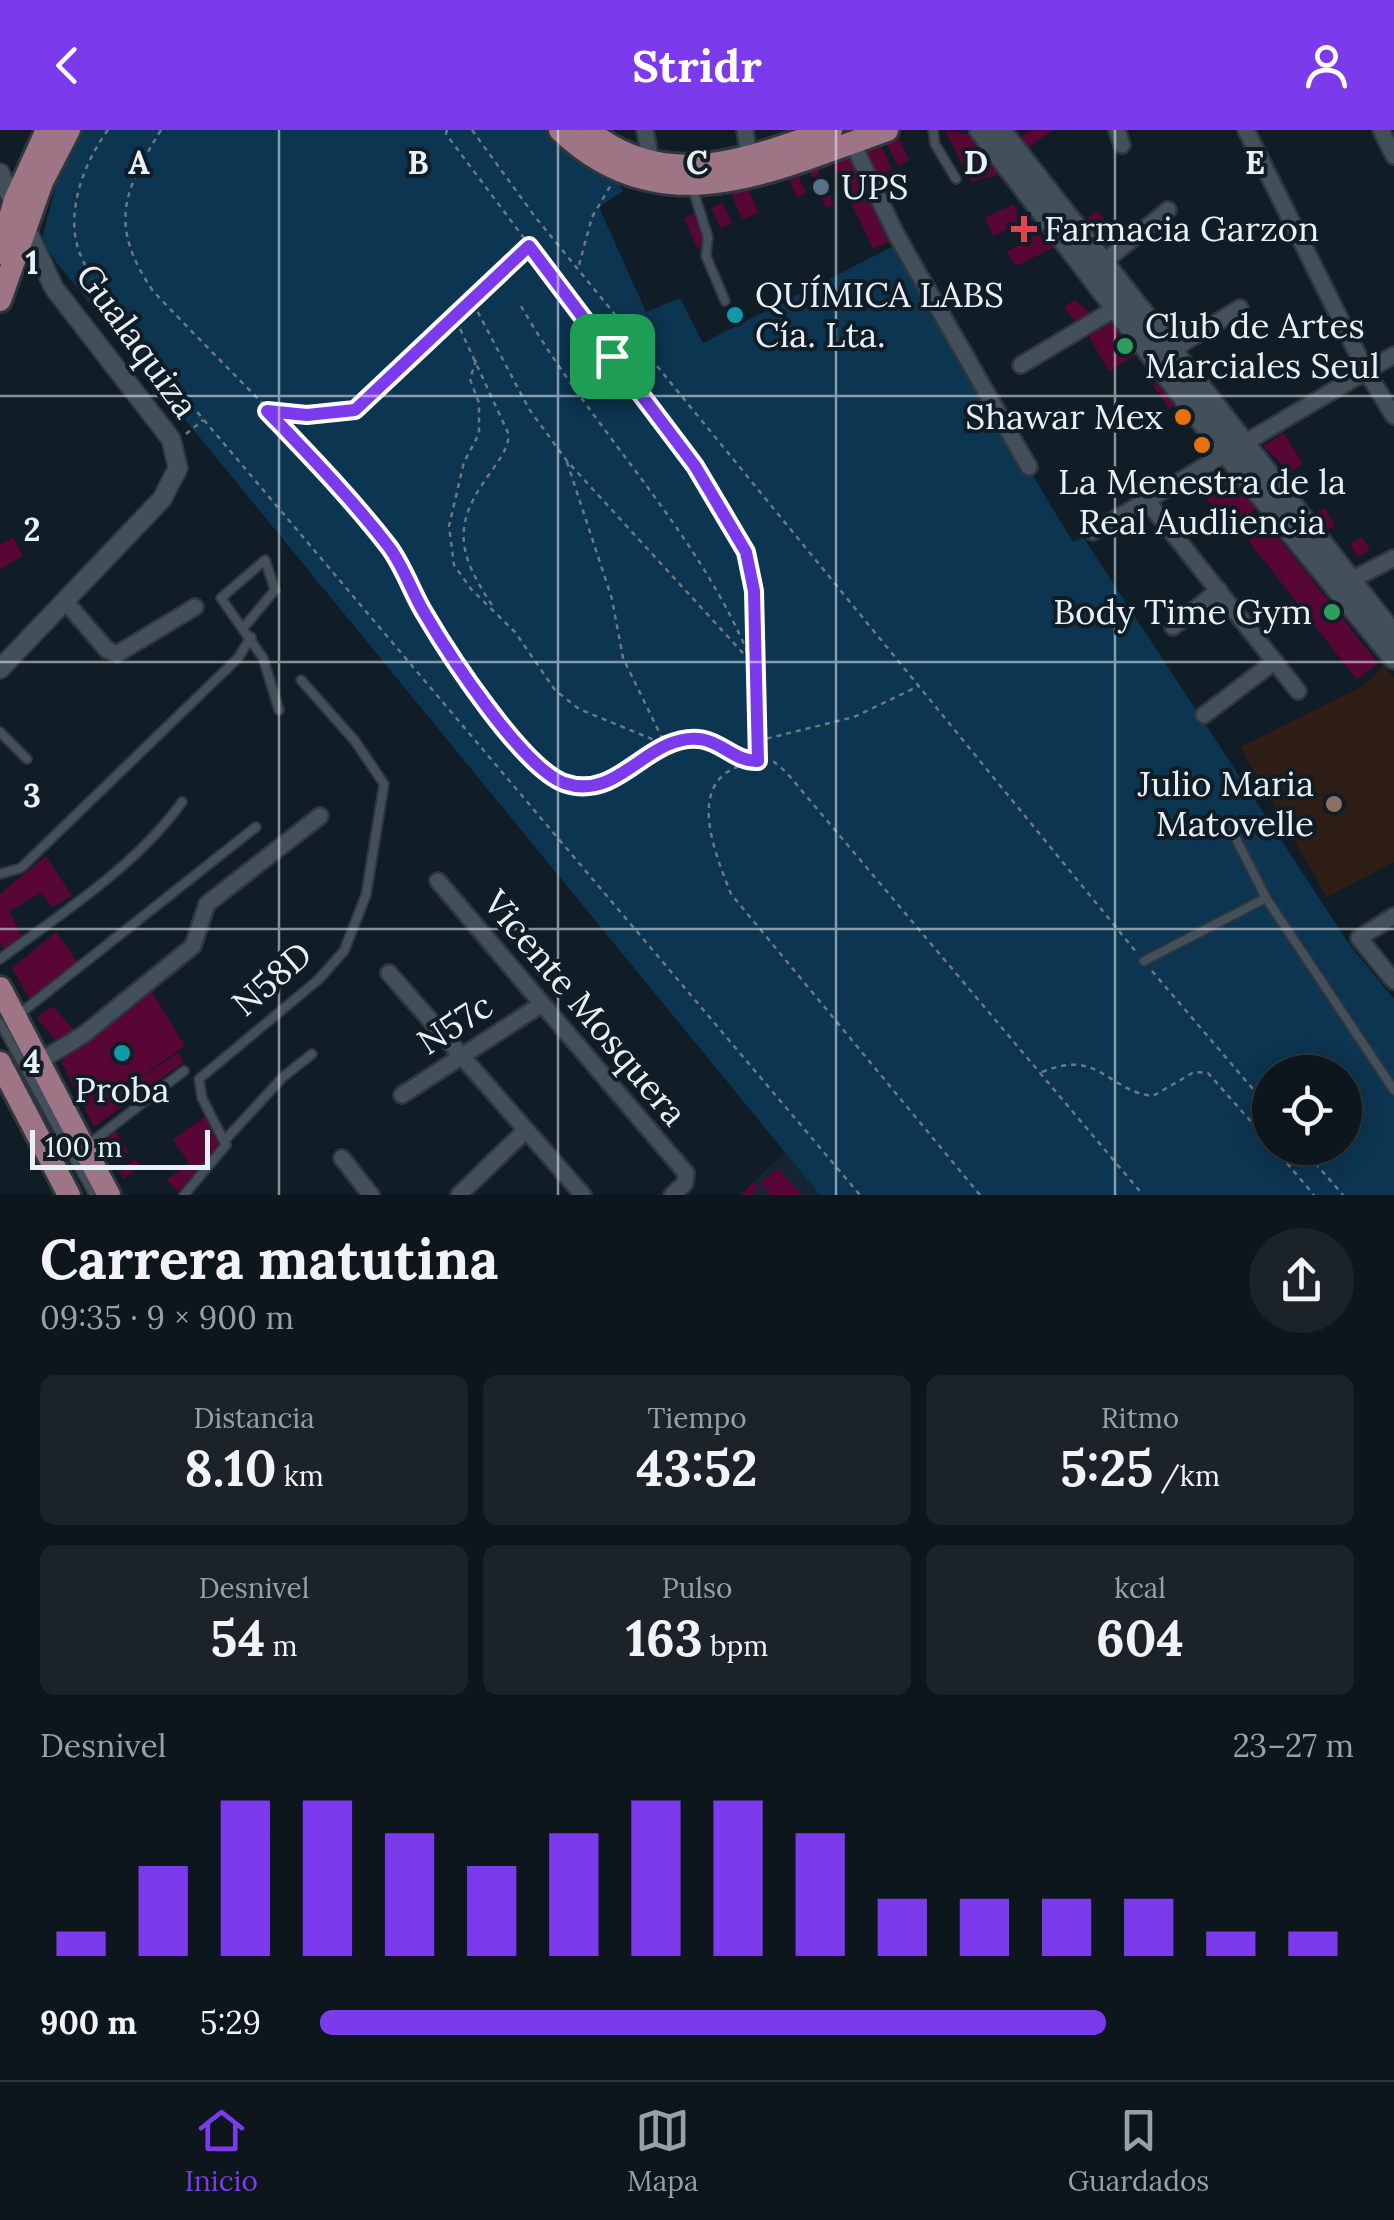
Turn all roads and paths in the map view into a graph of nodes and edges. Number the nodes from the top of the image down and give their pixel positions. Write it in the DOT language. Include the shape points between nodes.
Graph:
graph roads {
  1 [pos="108,130"];
  2 [pos="161,130"];
  3 [pos="472,130"];
  4 [pos="560,130"];
  5 [pos="588,130"];
  6 [pos="645,130"];
  7 [pos="745,130"];
  8 [pos="831,130"];
  9 [pos="887,130"];
  10 [pos="933,130"];
  11 [pos="980,130"];
  12 [pos="1000,130"];
  13 [pos="1246,130"];
  14 [pos="1380,130"];
  15 [pos="446,131"];
  16 [pos="57,132"];
  17 [pos="852,142"];
  18 [pos="798,151"];
  19 [pos="749,156"];
  20 [pos="1394,156"];
  21 [pos="651,162"];
  22 [pos="0,173"];
  23 [pos="619,174"];
  24 [pos="956,179"];
  25 [pos="15,200"];
  26 [pos="691,200"];
  27 [pos="1168,210"];
  28 [pos="27,232"];
  29 [pos="529,246"];
  30 [pos="0,253"];
  31 [pos="1101,264"];
  32 [pos="578,266"];
  33 [pos="0,300"];
  34 [pos="726,301"];
  35 [pos="472,303"];
  36 [pos="521,306"];
  37 [pos="1116,308"];
  38 [pos="1240,308"];
  39 [pos="455,319"];
  40 [pos="1170,351"];
  41 [pos="1394,355"];
  42 [pos="476,360"];
  43 [pos="1021,364"];
  44 [pos="1366,371"];
  45 [pos="267,411"];
  46 [pos="1394,416"];
  47 [pos="204,420"];
  48 [pos="1234,448"];
  49 [pos="176,453"];
  50 [pos="567,461"];
  51 [pos="1029,467"];
  52 [pos="1146,501"];
  53 [pos="1093,532"];
  54 [pos="1394,558"];
  55 [pos="1350,581"];
  56 [pos="1219,590"];
  57 [pos="66,601"];
  58 [pos="195,606"];
  59 [pos="496,610"];
  60 [pos="1173,627"];
  61 [pos="244,628"];
  62 [pos="1394,636"];
  63 [pos="251,637"];
  64 [pos="1394,658"];
  65 [pos="1275,661"];
  66 [pos="753,664"];
  67 [pos="0,669"];
  68 [pos="301,680"];
  69 [pos="920,686"];
  70 [pos="1298,691"];
  71 [pos="279,710"];
  72 [pos="1204,715"];
  73 [pos="0,732"];
  74 [pos="757,741"];
  75 [pos="666,745"];
  76 [pos="26,759"];
  77 [pos="758,761"];
  78 [pos="745,762"];
  79 [pos="182,802"];
  80 [pos="320,816"];
  81 [pos="256,827"];
  82 [pos="1232,831"];
  83 [pos="0,874"];
  84 [pos="438,881"];
  85 [pos="1266,898"];
  86 [pos="1394,916"];
  87 [pos="0,959"];
  88 [pos="1144,960"];
  89 [pos="389,973"];
  90 [pos="1394,982"];
  91 [pos="0,988"];
  92 [pos="542,1004"];
  93 [pos="5,1015"];
  94 [pos="312,1054"];
  95 [pos="462,1055"];
  96 [pos="40,1062"];
  97 [pos="0,1063"];
  98 [pos="184,1070"];
  99 [pos="1041,1073"];
  100 [pos="1252,1089"];
  101 [pos="1394,1090"];
  102 [pos="402,1095"];
  103 [pos="1252,1122"];
  104 [pos="526,1130"];
  105 [pos="226,1140"];
  106 [pos="85,1148"];
  107 [pos="342,1158"];
  108 [pos="1289,1165"];
  109 [pos="1317,1165"];
  110 [pos="69,1195"];
  111 [pos="94,1195"];
  112 [pos="107,1195"];
  113 [pos="184,1195"];
  114 [pos="370,1195"];
  115 [pos="459,1195"];
  116 [pos="583,1195"];
  117 [pos="672,1195"];
  118 [pos="860,1195"];
  119 [pos="980,1195"];
  120 [pos="1143,1195"];
  121 [pos="1314,1195"];
  122 [pos="1343,1195"];
  1 -- 47 [label="path" via="93,150 75,202 78,251 110,309"];
  2 -- 45 [label="path" via="125,200 132,259 153,291"];
  3 -- 32 [label="path"];
  4 -- 23 [label="main road"];
  5 -- 21 [label="main road"];
  6 -- 21 [label="street"];
  7 -- 19 [label="street"];
  8 -- 18 [label="main road"];
  9 -- 17 [label="main road"];
  10 -- 24 [label="lane"];
  11 -- 37 [label="main road"];
  12 -- 31 [label="main road"];
  13 -- 44 [label="street"];
  14 -- 20 [label="street"];
  15 -- 29 [label="path"];
  16 -- 25 [label="main road"];
  16 -- 28 [label="main road"];
  17 -- 18 [label="main road"];
  17 -- 51 [label="street"];
  18 -- 19 [label="main road"];
  18 -- 26 [label="main road"];
  19 -- 21 [label="main road" via="696,168"];
  22 -- 25 [label="street, Gualaquiza"];
  23 -- 26 [label="main road"];
  23 -- 32 [label="path" via="597,204"];
  25 -- 28 [label="street, Gualaquiza"];
  25 -- 30 [label="main road"];
  26 -- 34 [label="lane"];
  27 -- 31 [label="street"];
  28 -- 33 [label="main road"];
  28 -- 49 [label="street, Gualaquiza" via="54,288 166,431"];
  29 -- 35 [label="path"];
  29 -- 66 [label="path" via="695,466 746,552 754,591"];
  31 -- 40 [label="main road"];
  32 -- 69 [label="path"];
  35 -- 39 [label="path"];
  35 -- 50 [label="path" via="529,408"];
  36 -- 66 [label="path" via="557,369 715,588"];
  37 -- 43 [label="street"];
  37 -- 48 [label="main road"];
  38 -- 40 [label="street"];
  39 -- 42 [label="path"];
  39 -- 45 [label="path" via="355,410"];
  40 -- 48 [label="main road"];
  41 -- 44 [label="street"];
  42 -- 59 [label="path" via="470,380 479,403 479,434 464,462 449,526 454,565"];
  42 -- 59 [label="path" via="509,435 508,447 471,500 462,546"];
  44 -- 46 [label="street"];
  44 -- 48 [label="street"];
  45 -- 75 [label="path" via="392,550 424,614 473,687 536,764 562,782 599,785"];
  47 -- 49 [label="path" via="186,433"];
  47 -- 118 [label="path"];
  48 -- 52 [label="street"];
  48 -- 55 [label="main road"];
  48 -- 64 [label="main road"];
  49 -- 57 [label="street, Gualaquiza" via="176,477 162,500"];
  50 -- 66 [label="path"];
  50 -- 75 [label="path" via="612,600 623,658"];
  52 -- 53 [label="street"];
  52 -- 56 [label="street"];
  54 -- 55 [label="street"];
  55 -- 62 [label="main road"];
  56 -- 60 [label="street"];
  56 -- 65 [label="street"];
  57 -- 58 [label="street" via="117,654"];
  57 -- 67 [label="street, Gualaquiza"];
  59 -- 75 [label="path" via="554,690 579,710"];
  61 -- 61 [label="lane" via="276,590 264,560 220,598"];
  61 -- 63 [label="lane"];
  63 -- 71 [label="lane"];
  63 -- 83 [label="lane" via="221,675 21,868"];
  65 -- 70 [label="street"];
  65 -- 72 [label="street"];
  66 -- 74 [label="path"];
  68 -- 105 [label="lane, N58D" via="385,789 366,895 344,951 199,1079"];
  69 -- 74 [label="path" via="854,716"];
  69 -- 88 [label="path"];
  73 -- 76 [label="lane"];
  74 -- 77 [label="path"];
  75 -- 78 [label="path" via="719,742"];
  77 -- 78 [label="path"];
  77 -- 99 [label="path" via="773,760 786,772"];
  78 -- 119 [label="path" via="714,785 706,812 731,894"];
  79 -- 87 [label="lane" via="136,852"];
  80 -- 96 [label="street" via="207,904 193,946"];
  81 -- 93 [label="lane"];
  82 -- 85 [label="lane"];
  84 -- 92 [label="street, Vicente Mosquera"];
  85 -- 88 [label="lane"];
  85 -- 101 [label="lane"];
  86 -- 90 [label="street" via="1359,938"];
  88 -- 100 [label="path"];
  89 -- 95 [label="street"];
  91 -- 93 [label="main road"];
  92 -- 95 [label="street, N57c"];
  92 -- 117 [label="street, Vicente Mosquera" via="686,1174"];
  93 -- 96 [label="main road"];
  93 -- 111 [label="lane"];
  93 -- 112 [label="lane"];
  94 -- 105 [label="lane"];
  95 -- 102 [label="street, N57c"];
  95 -- 104 [label="street"];
  96 -- 106 [label="main road"];
  97 -- 110 [label="main road"];
  98 -- 106 [label="lane"];
  99 -- 103 [label="path" via="1066,1062 1106,1072 1153,1096 1194,1072 1208,1072"];
  99 -- 120 [label="path"];
  104 -- 115 [label="street"];
  104 -- 116 [label="street"];
  105 -- 113 [label="lane"];
  106 -- 112 [label="main road"];
  107 -- 114 [label="street"];
  108 -- 121 [label="path"];
  109 -- 122 [label="path"];
}
